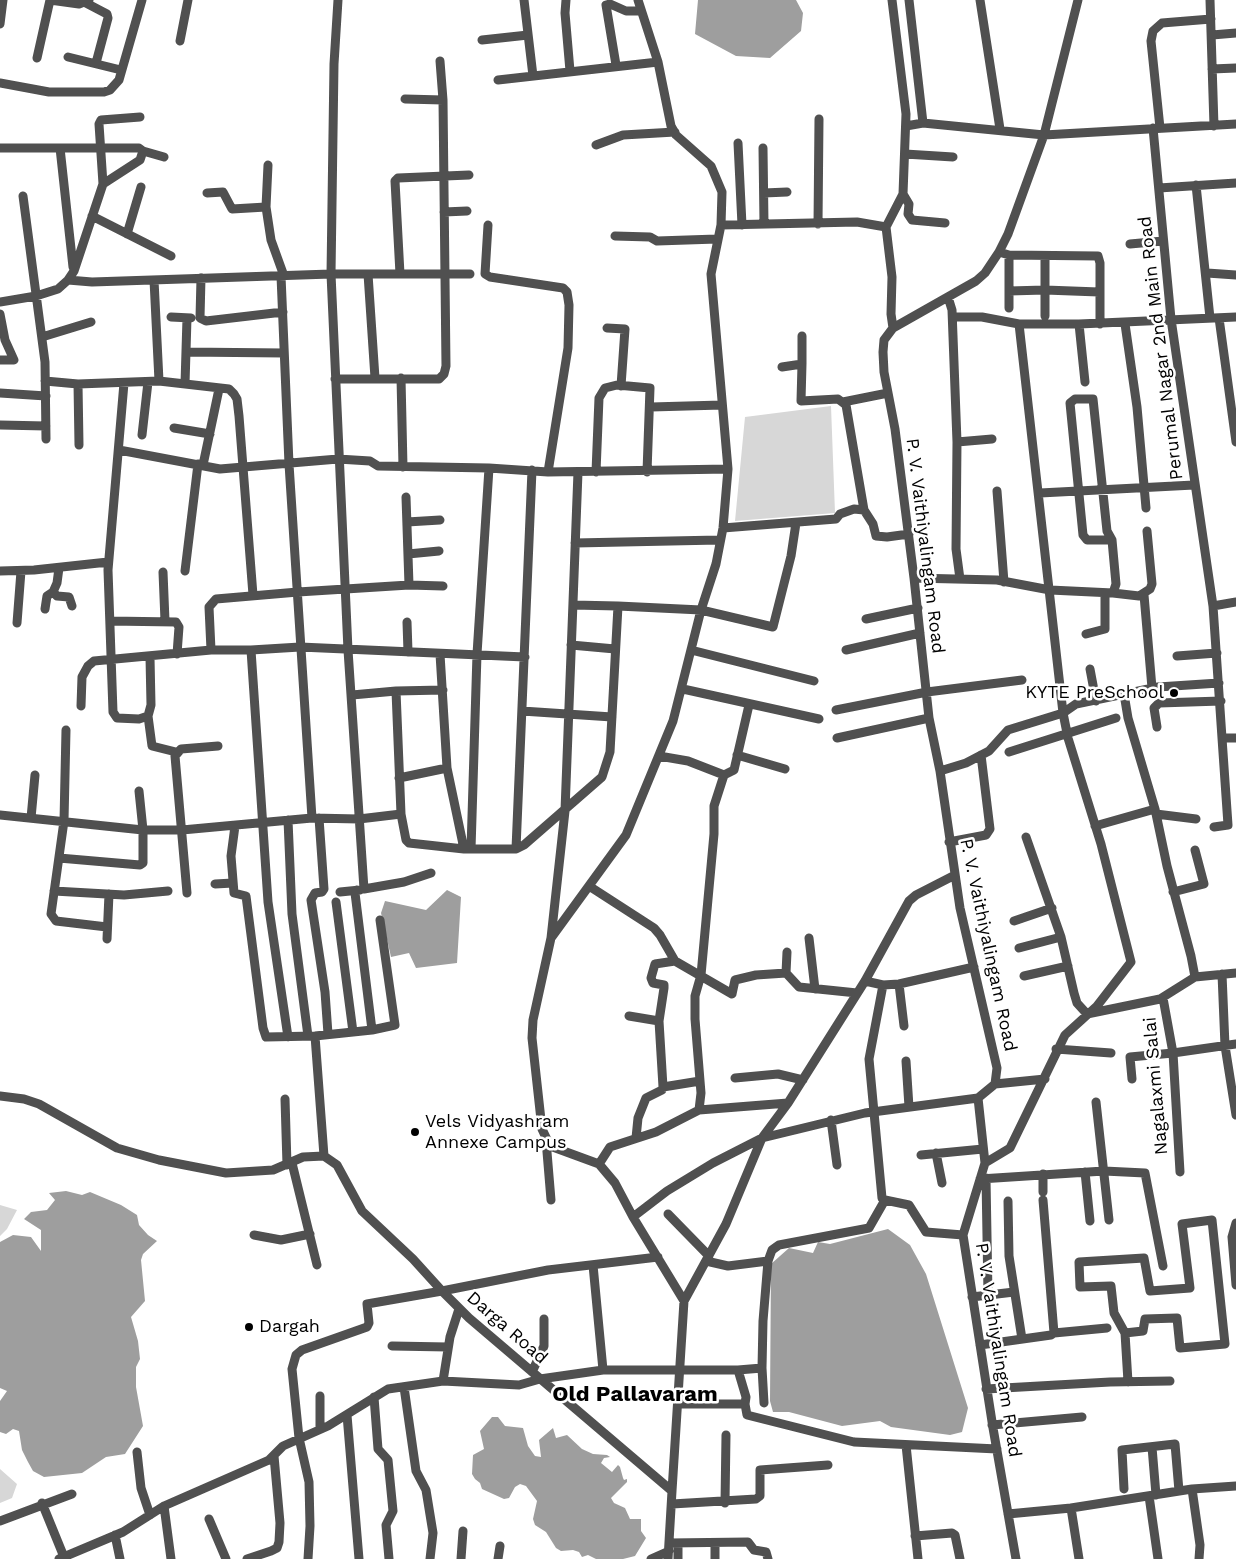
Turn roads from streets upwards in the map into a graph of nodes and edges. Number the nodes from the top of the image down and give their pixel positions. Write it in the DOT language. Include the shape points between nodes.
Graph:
graph roads {
  1 [pos="3,0"];
  2 [pos="50,0"];
  3 [pos="142,0"];
  4 [pos="188,0"];
  5 [pos="338,0"];
  6 [pos="524,0"];
  7 [pos="566,0"];
  8 [pos="638,0"];
  9 [pos="892,0"];
  10 [pos="909,0"];
  11 [pos="980,0"];
  12 [pos="1078,0"];
  13 [pos="1210,0"];
  14 [pos="87,2"];
  15 [pos="640,11"];
  16 [pos="1211,19"];
  17 [pos="0,24"];
  18 [pos="1236,33"];
  19 [pos="528,35"];
  20 [pos="1212,35"];
  21 [pos="482,40"];
  22 [pos="180,41"];
  23 [pos="68,57"];
  24 [pos="37,58"];
  25 [pos="440,61"];
  26 [pos="658,62"];
  27 [pos="96,64"];
  28 [pos="616,65"];
  29 [pos="1236,68"];
  30 [pos="1212,69"];
  31 [pos="122,70"];
  32 [pos="570,71"];
  33 [pos="533,76"];
  34 [pos="498,80"];
  35 [pos="0,83"];
  36 [pos="405,100"];
  37 [pos="443,100"];
  38 [pos="140,117"];
  39 [pos="819,119"];
  40 [pos="923,123"];
  41 [pos="1236,124"];
  42 [pos="906,126"];
  43 [pos="1214,126"];
  44 [pos="1157,128"];
  45 [pos="1000,129"];
  46 [pos="675,132"];
  47 [pos="1044,135"];
  48 [pos="738,142"];
  49 [pos="596,145"];
  50 [pos="0,148"];
  51 [pos="60,148"];
  52 [pos="101,148"];
  53 [pos="763,148"];
  54 [pos="143,151"];
  55 [pos="905,154"];
  56 [pos="164,157"];
  57 [pos="953,157"];
  58 [pos="268,165"];
  59 [pos="469,175"];
  60 [pos="443,176"];
  61 [pos="103,184"];
  62 [pos="1236,184"];
  63 [pos="1196,185"];
  64 [pos="141,187"];
  65 [pos="1158,188"];
  66 [pos="787,192"];
  67 [pos="207,193"];
  68 [pos="764,193"];
  69 [pos="903,194"];
  70 [pos="24,196"];
  71 [pos="266,207"];
  72 [pos="466,211"];
  73 [pos="444,212"];
  74 [pos="92,216"];
  75 [pos="945,223"];
  76 [pos="764,224"];
  77 [pos="818,224"];
  78 [pos="488,225"];
  79 [pos="721,225"];
  80 [pos="742,225"];
  81 [pos="886,227"];
  82 [pos="128,234"];
  83 [pos="615,236"];
  84 [pos="717,239"];
  85 [pos="1163,241"];
  86 [pos="1130,244"];
  87 [pos="998,252"];
  88 [pos="1009,255"];
  89 [pos="171,256"];
  90 [pos="1045,256"];
  91 [pos="74,271"];
  92 [pos="1207,273"];
  93 [pos="331,274"];
  94 [pos="368,274"];
  95 [pos="400,274"];
  96 [pos="446,274"];
  97 [pos="470,274"];
  98 [pos="1236,275"];
  99 [pos="283,276"];
  100 [pos="201,278"];
  101 [pos="68,280"];
  102 [pos="154,280"];
  103 [pos="1045,290"];
  104 [pos="1009,291"];
  105 [pos="1099,292"];
  106 [pos="36,296"];
  107 [pos="948,297"];
  108 [pos="0,302"];
  109 [pos="1009,308"];
  110 [pos="283,312"];
  111 [pos="0,314"];
  112 [pos="1045,316"];
  113 [pos="171,317"];
  114 [pos="1236,317"];
  115 [pos="187,318"];
  116 [pos="200,318"];
  117 [pos="952,318"];
  118 [pos="1215,318"];
  119 [pos="1171,319"];
  120 [pos="92,322"];
  121 [pos="1019,324"];
  122 [pos="1079,324"];
  123 [pos="1100,324"];
  124 [pos="1125,324"];
  125 [pos="607,328"];
  126 [pos="892,328"];
  127 [pos="802,336"];
  128 [pos="42,337"];
  129 [pos="186,352"];
  130 [pos="284,353"];
  131 [pos="0,360"];
  132 [pos="802,364"];
  133 [pos="782,367"];
  134 [pos="375,378"];
  135 [pos="401,378"];
  136 [pos="335,379"];
  137 [pos="45,381"];
  138 [pos="159,381"];
  139 [pos="148,382"];
  140 [pos="1085,382"];
  141 [pos="124,383"];
  142 [pos="78,384"];
  143 [pos="186,384"];
  144 [pos="621,386"];
  145 [pos="219,388"];
  146 [pos="888,393"];
  147 [pos="0,394"];
  148 [pos="46,396"];
  149 [pos="843,402"];
  150 [pos="722,405"];
  151 [pos="651,407"];
  152 [pos="0,425"];
  153 [pos="46,426"];
  154 [pos="174,428"];
  155 [pos="210,434"];
  156 [pos="142,435"];
  157 [pos="46,439"];
  158 [pos="992,439"];
  159 [pos="957,442"];
  160 [pos="1236,442"];
  161 [pos="78,445"];
  162 [pos="119,450"];
  163 [pos="338,459"];
  164 [pos="289,464"];
  165 [pos="201,465"];
  166 [pos="403,467"];
  167 [pos="243,468"];
  168 [pos="489,468"];
  169 [pos="728,469"];
  170 [pos="532,470"];
  171 [pos="548,472"];
  172 [pos="578,472"];
  173 [pos="596,472"];
  174 [pos="647,472"];
  175 [pos="1194,485"];
  176 [pos="1144,488"];
  177 [pos="1102,490"];
  178 [pos="996,491"];
  179 [pos="1080,491"];
  180 [pos="1040,493"];
  181 [pos="406,497"];
  182 [pos="1146,508"];
  183 [pos="864,510"];
  184 [pos="440,520"];
  185 [pos="407,522"];
  186 [pos="796,523"];
  187 [pos="723,528"];
  188 [pos="1147,531"];
  189 [pos="908,534"];
  190 [pos="719,540"];
  191 [pos="1112,540"];
  192 [pos="576,543"];
  193 [pos="439,551"];
  194 [pos="408,554"];
  195 [pos="108,562"];
  196 [pos="59,568"];
  197 [pos="0,571"];
  198 [pos="22,571"];
  199 [pos="186,571"];
  200 [pos="163,572"];
  201 [pos="914,578"];
  202 [pos="960,579"];
  203 [pos="1004,582"];
  204 [pos="409,586"];
  205 [pos="443,586"];
  206 [pos="346,590"];
  207 [pos="1050,590"];
  208 [pos="53,592"];
  209 [pos="298,592"];
  210 [pos="1109,594"];
  211 [pos="1144,594"];
  212 [pos="253,595"];
  213 [pos="1236,602"];
  214 [pos="573,605"];
  215 [pos="72,606"];
  216 [pos="618,606"];
  217 [pos="1213,606"];
  218 [pos="918,608"];
  219 [pos="45,609"];
  220 [pos="701,610"];
  221 [pos="866,619"];
  222 [pos="110,621"];
  223 [pos="165,621"];
  224 [pos="407,622"];
  225 [pos="17,623"];
  226 [pos="920,633"];
  227 [pos="1086,634"];
  228 [pos="571,645"];
  229 [pos="300,646"];
  230 [pos="616,649"];
  231 [pos="211,650"];
  232 [pos="251,650"];
  233 [pos="348,650"];
  234 [pos="691,650"];
  235 [pos="846,650"];
  236 [pos="408,652"];
  237 [pos="1217,653"];
  238 [pos="177,654"];
  239 [pos="440,654"];
  240 [pos="477,654"];
  241 [pos="1177,656"];
  242 [pos="150,657"];
  243 [pos="524,657"];
  244 [pos="112,659"];
  245 [pos="1090,669"];
  246 [pos="1022,680"];
  247 [pos="814,681"];
  248 [pos="1219,683"];
  249 [pos="1152,688"];
  250 [pos="683,689"];
  251 [pos="443,690"];
  252 [pos="396,691"];
  253 [pos="926,692"];
  254 [pos="1124,694"];
  255 [pos="352,695"];
  256 [pos="1096,701"];
  257 [pos="1221,701"];
  258 [pos="749,705"];
  259 [pos="81,706"];
  260 [pos="522,710"];
  261 [pos="836,710"];
  262 [pos="1063,713"];
  263 [pos="568,714"];
  264 [pos="148,716"];
  265 [pos="612,717"];
  266 [pos="929,718"];
  267 [pos="1116,718"];
  268 [pos="819,719"];
  269 [pos="1157,727"];
  270 [pos="66,730"];
  271 [pos="1067,734"];
  272 [pos="837,738"];
  273 [pos="1222,738"];
  274 [pos="1236,738"];
  275 [pos="218,746"];
  276 [pos="176,752"];
  277 [pos="1009,752"];
  278 [pos="738,755"];
  279 [pos="981,755"];
  280 [pos="659,756"];
  281 [pos="447,768"];
  282 [pos="785,769"];
  283 [pos="940,771"];
  284 [pos="724,775"];
  285 [pos="35,776"];
  286 [pos="399,778"];
  287 [pos="139,791"];
  288 [pos="565,811"];
  289 [pos="1155,811"];
  290 [pos="401,814"];
  291 [pos="0,815"];
  292 [pos="31,818"];
  293 [pos="315,818"];
  294 [pos="359,819"];
  295 [pos="1196,819"];
  296 [pos="288,820"];
  297 [pos="64,821"];
  298 [pos="261,823"];
  299 [pos="235,826"];
  300 [pos="1095,826"];
  301 [pos="1214,827"];
  302 [pos="143,830"];
  303 [pos="182,830"];
  304 [pos="1026,837"];
  305 [pos="950,842"];
  306 [pos="467,849"];
  307 [pos="516,849"];
  308 [pos="1195,850"];
  309 [pos="59,858"];
  310 [pos="431,873"];
  311 [pos="955,876"];
  312 [pos="232,883"];
  313 [pos="215,884"];
  314 [pos="589,886"];
  315 [pos="361,890"];
  316 [pos="54,891"];
  317 [pos="168,891"];
  318 [pos="340,892"];
  319 [pos="1173,892"];
  320 [pos="187,893"];
  321 [pos="109,894"];
  322 [pos="336,902"];
  323 [pos="1052,908"];
  324 [pos="380,920"];
  325 [pos="1014,921"];
  326 [pos="106,927"];
  327 [pos="1061,936"];
  328 [pos="551,938"];
  329 [pos="809,938"];
  330 [pos="106,939"];
  331 [pos="1019,948"];
  332 [pos="787,952"];
  333 [pos="674,961"];
  334 [pos="1068,966"];
  335 [pos="974,968"];
  336 [pos="786,973"];
  337 [pos="1236,973"];
  338 [pos="1222,974"];
  339 [pos="701,975"];
  340 [pos="1024,976"];
  341 [pos="1195,976"];
  342 [pos="865,981"];
  343 [pos="900,984"];
  344 [pos="883,985"];
  345 [pos="815,989"];
  346 [pos="857,993"];
  347 [pos="1163,998"];
  348 [pos="1087,1014"];
  349 [pos="629,1016"];
  350 [pos="659,1021"];
  351 [pos="904,1026"];
  352 [pos="372,1030"];
  353 [pos="353,1032"];
  354 [pos="328,1034"];
  355 [pos="311,1036"];
  356 [pos="288,1037"];
  357 [pos="1236,1044"];
  358 [pos="1225,1046"];
  359 [pos="1056,1050"];
  360 [pos="1111,1052"];
  361 [pos="1173,1053"];
  362 [pos="906,1061"];
  363 [pos="735,1078"];
  364 [pos="1045,1079"];
  365 [pos="1132,1079"];
  366 [pos="700,1080"];
  367 [pos="803,1080"];
  368 [pos="995,1084"];
  369 [pos="663,1087"];
  370 [pos="1234,1094"];
  371 [pos="0,1096"];
  372 [pos="978,1098"];
  373 [pos="285,1099"];
  374 [pos="1096,1102"];
  375 [pos="788,1103"];
  376 [pos="909,1107"];
  377 [pos="699,1110"];
  378 [pos="875,1112"];
  379 [pos="1236,1115"];
  380 [pos="831,1120"];
  381 [pos="636,1138"];
  382 [pos="762,1138"];
  383 [pos="546,1140"];
  384 [pos="983,1149"];
  385 [pos="936,1153"];
  386 [pos="921,1155"];
  387 [pos="324,1156"];
  388 [pos="984,1163"];
  389 [pos="290,1164"];
  390 [pos="599,1164"];
  391 [pos="837,1166"];
  392 [pos="1104,1171"];
  393 [pos="1085,1172"];
  394 [pos="1180,1172"];
  395 [pos="1043,1174"];
  396 [pos="983,1178"];
  397 [pos="942,1183"];
  398 [pos="551,1200"];
  399 [pos="885,1200"];
  400 [pos="1008,1201"];
  401 [pos="668,1214"];
  402 [pos="633,1217"];
  403 [pos="1109,1220"];
  404 [pos="1090,1221"];
  405 [pos="1236,1223"];
  406 [pos="310,1234"];
  407 [pos="254,1235"];
  408 [pos="963,1235"];
  409 [pos="658,1257"];
  410 [pos="707,1259"];
  411 [pos="768,1261"];
  412 [pos="317,1265"];
  413 [pos="593,1265"];
  414 [pos="1163,1266"];
  415 [pos="1236,1285"];
  416 [pos="442,1291"];
  417 [pos="1014,1292"];
  418 [pos="988,1295"];
  419 [pos="972,1297"];
  420 [pos="684,1301"];
  421 [pos="459,1309"];
  422 [pos="544,1319"];
  423 [pos="1107,1328"];
  424 [pos="1125,1332"];
  425 [pos="1054,1333"];
  426 [pos="1022,1339"];
  427 [pos="980,1345"];
  428 [pos="392,1346"];
  429 [pos="448,1347"];
  430 [pos="762,1368"];
  431 [pos="603,1370"];
  432 [pos="680,1370"];
  433 [pos="738,1370"];
  434 [pos="532,1372"];
  435 [pos="540,1378"];
  436 [pos="443,1381"];
  437 [pos="1170,1381"];
  438 [pos="1128,1382"];
  439 [pos="404,1387"];
  440 [pos="986,1389"];
  441 [pos="320,1396"];
  442 [pos="374,1397"];
  443 [pos="764,1403"];
  444 [pos="678,1404"];
  445 [pos="745,1404"];
  446 [pos="347,1415"];
  447 [pos="1082,1417"];
  448 [pos="992,1425"];
  449 [pos="320,1429"];
  450 [pos="726,1435"];
  451 [pos="299,1438"];
  452 [pos="906,1445"];
  453 [pos="1152,1447"];
  454 [pos="996,1449"];
  455 [pos="137,1452"];
  456 [pos="274,1456"];
  457 [pos="828,1465"];
  458 [pos="1236,1486"];
  459 [pos="1124,1488"];
  460 [pos="1192,1489"];
  461 [pos="672,1491"];
  462 [pos="1179,1491"];
  463 [pos="72,1494"];
  464 [pos="1153,1496"];
  465 [pos="42,1503"];
  466 [pos="725,1503"];
  467 [pos="672,1504"];
  468 [pos="164,1506"];
  469 [pos="1070,1508"];
  470 [pos="1008,1514"];
  471 [pos="150,1515"];
  472 [pos="209,1519"];
  473 [pos="0,1521"];
  474 [pos="463,1531"];
  475 [pos="115,1535"];
  476 [pos="915,1536"];
  477 [pos="715,1543"];
  478 [pos="500,1546"];
  479 [pos="671,1549"];
  480 [pos="67,1558"];
  481 [pos="120,1559"];
  482 [pos="171,1559"];
  483 [pos="226,1559"];
  484 [pos="247,1559"];
  485 [pos="308,1559"];
  486 [pos="359,1559"];
  487 [pos="389,1559"];
  488 [pos="430,1559"];
  489 [pos="461,1559"];
  490 [pos="498,1559"];
  491 [pos="651,1559"];
  492 [pos="678,1559"];
  493 [pos="715,1559"];
  494 [pos="768,1559"];
  495 [pos="918,1559"];
  496 [pos="960,1559"];
  497 [pos="1016,1559"];
  498 [pos="1079,1559"];
  499 [pos="1158,1559"];
  500 [pos="1199,1559"];
  1 -- 17 [label="street"];
  2 -- 14 [label="street"];
  2 -- 24 [label="street"];
  3 -- 31 [label="street"];
  4 -- 22 [label="street"];
  5 -- 93 [label="street"];
  6 -- 19 [label="street"];
  7 -- 32 [label="street"];
  8 -- 15 [label="street"];
  9 -- 42 [label="street" via="900,48"];
  10 -- 40 [label="street"];
  11 -- 45 [label="street"];
  12 -- 47 [label="street"];
  13 -- 16 [label="street"];
  14 -- 27 [label="street" via="107,14 108,18"];
  15 -- 26 [label="street"];
  15 -- 28 [label="street" via="606,5"];
  16 -- 20 [label="street"];
  16 -- 44 [label="street, Perumal Nagar 2nd Main Road" via="1162,22 1153,31"];
  18 -- 20 [label="street"];
  19 -- 21 [label="street"];
  19 -- 33 [label="street"];
  20 -- 30 [label="street"];
  23 -- 27 [label="street"];
  25 -- 37 [label="street"];
  26 -- 28 [label="street"];
  26 -- 46 [label="street"];
  27 -- 31 [label="street"];
  28 -- 32 [label="street"];
  29 -- 30 [label="street"];
  30 -- 43 [label="street"];
  31 -- 35 [label="street" via="119,80 104,92 49,92"];
  32 -- 33 [label="street"];
  33 -- 34 [label="street"];
  36 -- 37 [label="street"];
  37 -- 60 [label="street"];
  38 -- 52 [label="street" via="101,120"];
  39 -- 77 [label="street"];
  40 -- 42 [label="street"];
  40 -- 45 [label="street"];
  41 -- 43 [label="street"];
  42 -- 55 [label="street"];
  43 -- 44 [label="street"];
  44 -- 47 [label="street"];
  44 -- 65 [label="street, Perumal Nagar 2nd Main Road"];
  45 -- 47 [label="street"];
  46 -- 49 [label="street" via="623,135"];
  46 -- 79 [label="street" via="711,166 722,192"];
  47 -- 87 [label="street" via="1008,234"];
  48 -- 80 [label="street"];
  50 -- 51 [label="street"];
  51 -- 52 [label="street"];
  51 -- 91 [label="street"];
  52 -- 54 [label="street" via="138,148"];
  52 -- 61 [label="street"];
  53 -- 68 [label="street"];
  54 -- 56 [label="street"];
  54 -- 61 [label="street" via="140,160"];
  55 -- 57 [label="street"];
  55 -- 69 [label="street"];
  58 -- 71 [label="street"];
  59 -- 60 [label="street"];
  60 -- 73 [label="street"];
  60 -- 95 [label="street" via="396,180"];
  61 -- 74 [label="street"];
  62 -- 63 [label="street"];
  63 -- 65 [label="street"];
  63 -- 92 [label="street"];
  64 -- 82 [label="street"];
  65 -- 85 [label="street, Perumal Nagar 2nd Main Road"];
  66 -- 68 [label="street"];
  67 -- 71 [label="street" via="223,192 232,209"];
  68 -- 76 [label="street"];
  69 -- 75 [label="street" via="912,220"];
  69 -- 81 [label="street"];
  70 -- 106 [label="street"];
  71 -- 99 [label="street" via="271,240"];
  72 -- 73 [label="street"];
  73 -- 96 [label="street"];
  74 -- 82 [label="street"];
  74 -- 91 [label="street"];
  76 -- 77 [label="street"];
  76 -- 80 [label="street"];
  77 -- 81 [label="street" via="857,222"];
  78 -- 171 [label="street" via="485,274 563,288 567,292 568,348"];
  79 -- 80 [label="street"];
  79 -- 84 [label="street"];
  81 -- 126 [label="street" via="892,277"];
  82 -- 89 [label="street"];
  83 -- 84 [label="street" via="650,237 657,241"];
  84 -- 150 [label="street" via="711,274"];
  85 -- 86 [label="street"];
  85 -- 119 [label="street, Perumal Nagar 2nd Main Road"];
  87 -- 88 [label="street"];
  87 -- 107 [label="street" via="976,281"];
  88 -- 90 [label="street"];
  88 -- 104 [label="street"];
  90 -- 103 [label="street"];
  90 -- 105 [label="street" via="1098,256"];
  91 -- 101 [label="street"];
  92 -- 98 [label="street"];
  92 -- 118 [label="street"];
  93 -- 94 [label="street"];
  93 -- 99 [label="street"];
  93 -- 136 [label="street"];
  94 -- 95 [label="street"];
  94 -- 134 [label="street"];
  95 -- 96 [label="street"];
  96 -- 97 [label="street"];
  96 -- 135 [label="street" via="444,374 439,378"];
  99 -- 100 [label="street"];
  99 -- 110 [label="street"];
  100 -- 102 [label="street"];
  100 -- 116 [label="street"];
  101 -- 102 [label="street"];
  101 -- 106 [label="street" via="58,289"];
  102 -- 138 [label="street"];
  103 -- 104 [label="street"];
  103 -- 105 [label="street"];
  103 -- 112 [label="street"];
  104 -- 109 [label="street"];
  105 -- 123 [label="street"];
  106 -- 108 [label="street"];
  106 -- 128 [label="street"];
  107 -- 117 [label="street"];
  107 -- 126 [label="street"];
  110 -- 116 [label="street" via="206,321"];
  110 -- 130 [label="street"];
  111 -- 131 [label="street" via="5,340 14,360"];
  113 -- 115 [label="street"];
  114 -- 118 [label="street"];
  115 -- 116 [label="street"];
  115 -- 129 [label="street"];
  117 -- 121 [label="street" via="982,317"];
  117 -- 159 [label="street"];
  118 -- 119 [label="street"];
  118 -- 160 [label="street"];
  119 -- 124 [label="street"];
  119 -- 175 [label="street, Perumal Nagar 2nd Main Road"];
  120 -- 128 [label="street"];
  121 -- 122 [label="street"];
  121 -- 180 [label="street"];
  122 -- 123 [label="street"];
  122 -- 140 [label="street"];
  123 -- 124 [label="street"];
  124 -- 176 [label="street"];
  125 -- 144 [label="street" via="625,329"];
  126 -- 146 [label="street, P. V. Vaithiyalingam Road" via="884,340"];
  127 -- 132 [label="street"];
  128 -- 137 [label="street"];
  129 -- 130 [label="street"];
  129 -- 143 [label="street"];
  130 -- 164 [label="street"];
  132 -- 133 [label="street"];
  132 -- 149 [label="street" via="801,401 838,399"];
  134 -- 135 [label="street"];
  134 -- 136 [label="street"];
  135 -- 166 [label="street"];
  136 -- 163 [label="street"];
  137 -- 142 [label="street"];
  137 -- 148 [label="street"];
  138 -- 139 [label="street"];
  138 -- 143 [label="street"];
  139 -- 141 [label="street"];
  139 -- 156 [label="street"];
  141 -- 142 [label="street"];
  141 -- 162 [label="street"];
  142 -- 161 [label="street"];
  143 -- 145 [label="street"];
  144 -- 151 [label="street" via="650,388"];
  144 -- 173 [label="street" via="606,388 599,398"];
  145 -- 155 [label="street"];
  145 -- 167 [label="street" via="229,389 237,399"];
  146 -- 149 [label="street"];
  146 -- 189 [label="street, P. V. Vaithiyalingam Road"];
  147 -- 148 [label="street"];
  148 -- 153 [label="street"];
  149 -- 183 [label="street"];
  150 -- 151 [label="street"];
  150 -- 169 [label="street"];
  151 -- 174 [label="street"];
  152 -- 153 [label="street"];
  153 -- 157 [label="street"];
  154 -- 155 [label="street"];
  155 -- 165 [label="street"];
  158 -- 159 [label="street"];
  159 -- 202 [label="street" via="956,549"];
  162 -- 165 [label="street"];
  162 -- 195 [label="street"];
  163 -- 164 [label="street"];
  163 -- 166 [label="street"];
  163 -- 206 [label="street"];
  164 -- 167 [label="street"];
  164 -- 209 [label="street"];
  165 -- 167 [label="street" via="220,469"];
  165 -- 199 [label="street"];
  166 -- 168 [label="street"];
  167 -- 212 [label="street"];
  168 -- 170 [label="street"];
  168 -- 240 [label="street"];
  169 -- 174 [label="street"];
  169 -- 187 [label="street"];
  170 -- 171 [label="street"];
  170 -- 243 [label="street"];
  171 -- 172 [label="street"];
  172 -- 173 [label="street"];
  172 -- 192 [label="street"];
  173 -- 174 [label="street"];
  175 -- 176 [label="street"];
  175 -- 217 [label="street, Perumal Nagar 2nd Main Road"];
  176 -- 177 [label="street"];
  176 -- 182 [label="street"];
  177 -- 179 [label="street"];
  177 -- 179 [label="street" via="1092,399 1075,399 1070,403"];
  177 -- 191 [label="street" via="1107,531"];
  178 -- 203 [label="street"];
  179 -- 180 [label="street"];
  179 -- 191 [label="street" via="1084,538"];
  180 -- 207 [label="street"];
  181 -- 185 [label="street"];
  183 -- 186 [label="street" via="854,509 836,519"];
  183 -- 189 [label="street" via="876,536"];
  184 -- 185 [label="street"];
  185 -- 194 [label="street"];
  186 -- 187 [label="street"];
  186 -- 220 [label="street" via="773,627"];
  187 -- 190 [label="street"];
  188 -- 211 [label="street" via="1152,584"];
  189 -- 201 [label="street, P. V. Vaithiyalingam Road"];
  190 -- 192 [label="street"];
  190 -- 220 [label="street" via="716,564"];
  191 -- 210 [label="street" via="1116,584"];
  192 -- 214 [label="street"];
  193 -- 194 [label="street"];
  194 -- 204 [label="street"];
  195 -- 196 [label="street"];
  195 -- 222 [label="street"];
  196 -- 198 [label="street"];
  196 -- 208 [label="street"];
  197 -- 198 [label="street"];
  198 -- 225 [label="street"];
  200 -- 223 [label="street"];
  201 -- 202 [label="street"];
  201 -- 218 [label="street, P. V. Vaithiyalingam Road"];
  202 -- 203 [label="street"];
  203 -- 207 [label="street"];
  204 -- 205 [label="street"];
  204 -- 206 [label="street"];
  206 -- 209 [label="street"];
  206 -- 233 [label="street"];
  207 -- 210 [label="street"];
  207 -- 262 [label="street"];
  208 -- 215 [label="street" via="57,596 69,597"];
  208 -- 219 [label="street" via="47,596"];
  209 -- 212 [label="street"];
  209 -- 229 [label="street"];
  210 -- 211 [label="street"];
  210 -- 227 [label="street" via="1105,629"];
  211 -- 249 [label="street"];
  212 -- 231 [label="street" via="211,602"];
  213 -- 217 [label="street"];
  214 -- 216 [label="street"];
  214 -- 228 [label="street"];
  216 -- 220 [label="street"];
  216 -- 230 [label="street"];
  217 -- 237 [label="street, Perumal Nagar 2nd Main Road"];
  218 -- 221 [label="street"];
  218 -- 226 [label="street, P. V. Vaithiyalingam Road"];
  220 -- 234 [label="street"];
  222 -- 223 [label="street"];
  222 -- 244 [label="street"];
  223 -- 238 [label="street" via="178,624"];
  224 -- 236 [label="street"];
  226 -- 235 [label="street"];
  226 -- 253 [label="street, P. V. Vaithiyalingam Road"];
  228 -- 230 [label="street"];
  228 -- 263 [label="street"];
  229 -- 232 [label="street"];
  229 -- 233 [label="street"];
  229 -- 293 [label="street"];
  230 -- 265 [label="street"];
  231 -- 232 [label="street"];
  231 -- 238 [label="street"];
  232 -- 298 [label="street"];
  233 -- 236 [label="street"];
  233 -- 255 [label="street"];
  234 -- 247 [label="street"];
  234 -- 250 [label="street"];
  236 -- 239 [label="street"];
  237 -- 241 [label="street"];
  237 -- 248 [label="street, Perumal Nagar 2nd Main Road"];
  238 -- 242 [label="street"];
  239 -- 240 [label="street"];
  239 -- 251 [label="street"];
  240 -- 243 [label="street"];
  240 -- 306 [label="street"];
  242 -- 244 [label="street"];
  242 -- 264 [label="street" via="151,705"];
  243 -- 260 [label="street"];
  244 -- 259 [label="street" via="88,666 82,677"];
  244 -- 264 [label="street" via="114,715 139,719"];
  245 -- 256 [label="street"];
  246 -- 253 [label="street"];
  248 -- 249 [label="street"];
  248 -- 257 [label="street, Perumal Nagar 2nd Main Road"];
  249 -- 254 [label="street"];
  250 -- 258 [label="street"];
  250 -- 280 [label="street"];
  251 -- 252 [label="street"];
  251 -- 281 [label="street"];
  252 -- 255 [label="street"];
  252 -- 286 [label="street"];
  253 -- 261 [label="street"];
  253 -- 266 [label="street, P. V. Vaithiyalingam Road"];
  254 -- 256 [label="street"];
  254 -- 289 [label="street"];
  255 -- 294 [label="street"];
  256 -- 262 [label="street" via="1076,704"];
  257 -- 269 [label="street" via="1159,703 1154,708"];
  257 -- 273 [label="street, Perumal Nagar 2nd Main Road"];
  258 -- 268 [label="street"];
  258 -- 278 [label="street"];
  260 -- 263 [label="street"];
  260 -- 307 [label="street"];
  262 -- 271 [label="street"];
  262 -- 279 [label="street" via="1008,730 996,745"];
  263 -- 265 [label="street"];
  263 -- 288 [label="street"];
  264 -- 276 [label="street" via="152,746"];
  265 -- 288 [label="street" via="610,752 602,777"];
  266 -- 272 [label="street"];
  266 -- 283 [label="street, P. V. Vaithiyalingam Road"];
  267 -- 271 [label="street"];
  270 -- 297 [label="street"];
  271 -- 277 [label="street"];
  271 -- 300 [label="street"];
  273 -- 274 [label="street"];
  273 -- 301 [label="street, Perumal Nagar 2nd Main Road" via="1228,825"];
  275 -- 276 [label="street"];
  276 -- 303 [label="street"];
  278 -- 282 [label="street"];
  278 -- 284 [label="street" via="734,770"];
  279 -- 283 [label="street"];
  279 -- 305 [label="street" via="990,829 986,834"];
  280 -- 284 [label="street" via="688,761"];
  280 -- 314 [label="street" via="626,835"];
  281 -- 286 [label="street"];
  281 -- 306 [label="street"];
  283 -- 305 [label="street, P. V. Vaithiyalingam Road"];
  284 -- 339 [label="street" via="714,806"];
  285 -- 292 [label="street"];
  286 -- 290 [label="street"];
  287 -- 302 [label="street"];
  288 -- 307 [label="street"];
  288 -- 328 [label="street"];
  289 -- 295 [label="street"];
  289 -- 300 [label="street"];
  289 -- 319 [label="street"];
  290 -- 294 [label="street"];
  290 -- 306 [label="street" via="409,843"];
  291 -- 292 [label="street"];
  292 -- 297 [label="street"];
  293 -- 294 [label="street"];
  293 -- 296 [label="street"];
  293 -- 354 [label="street" via="324,889 314,893 312,900"];
  294 -- 315 [label="street"];
  296 -- 298 [label="street"];
  296 -- 355 [label="street" via="292,914"];
  297 -- 302 [label="street"];
  297 -- 309 [label="street"];
  298 -- 299 [label="street"];
  298 -- 356 [label="street" via="268,902"];
  299 -- 303 [label="street"];
  299 -- 312 [label="street"];
  300 -- 348 [label="street" via="1131,962"];
  302 -- 303 [label="street"];
  302 -- 309 [label="street" via="144,861 140,865"];
  303 -- 320 [label="street"];
  304 -- 323 [label="street"];
  305 -- 311 [label="street, P. V. Vaithiyalingam Road"];
  306 -- 307 [label="street"];
  308 -- 319 [label="street" via="1203,885"];
  309 -- 316 [label="street"];
  310 -- 315 [label="street"];
  311 -- 335 [label="street, P. V. Vaithiyalingam Road"];
  311 -- 342 [label="street" via="916,894 909,901"];
  312 -- 313 [label="street"];
  312 -- 356 [label="street" via="234,893 246,896 264,1034 268,1038"];
  314 -- 328 [label="street"];
  314 -- 333 [label="street" via="654,928"];
  315 -- 318 [label="street"];
  315 -- 352 [label="street" via="355,893"];
  316 -- 321 [label="street"];
  316 -- 326 [label="street" via="51,914 56,921"];
  317 -- 321 [label="street"];
  319 -- 341 [label="street"];
  321 -- 326 [label="street"];
  322 -- 353 [label="street"];
  323 -- 325 [label="street"];
  323 -- 327 [label="street"];
  324 -- 352 [label="street" via="395,1026"];
  326 -- 330 [label="street"];
  327 -- 331 [label="street"];
  327 -- 334 [label="street"];
  328 -- 383 [label="street" via="532,1038"];
  329 -- 345 [label="street"];
  332 -- 336 [label="street"];
  333 -- 339 [label="street"];
  333 -- 350 [label="street" via="655,964 651,978 653,983 664,985"];
  334 -- 340 [label="street"];
  334 -- 348 [label="street" via="1076,998"];
  335 -- 343 [label="street"];
  335 -- 368 [label="street, P. V. Vaithiyalingam Road" via="997,1068"];
  336 -- 339 [label="street" via="735,980 732,994"];
  336 -- 345 [label="street" via="799,987"];
  337 -- 338 [label="street"];
  338 -- 341 [label="street"];
  338 -- 358 [label="street"];
  339 -- 366 [label="street" via="695,996 694,1019"];
  341 -- 347 [label="street"];
  342 -- 344 [label="street"];
  342 -- 346 [label="street"];
  343 -- 344 [label="street"];
  343 -- 351 [label="street"];
  344 -- 378 [label="street" via="869,1059"];
  345 -- 346 [label="street"];
  346 -- 367 [label="street"];
  347 -- 348 [label="street"];
  347 -- 361 [label="street, Nagalaxmi Salai"];
  348 -- 359 [label="street" via="1065,1035"];
  349 -- 350 [label="street"];
  350 -- 369 [label="street"];
  352 -- 353 [label="street"];
  353 -- 354 [label="street"];
  354 -- 355 [label="street"];
  355 -- 356 [label="street"];
  355 -- 387 [label="street"];
  357 -- 358 [label="street"];
  358 -- 361 [label="street"];
  358 -- 370 [label="street"];
  359 -- 360 [label="street"];
  359 -- 364 [label="street"];
  361 -- 365 [label="street" via="1130,1056"];
  361 -- 394 [label="street, Nagalaxmi Salai"];
  362 -- 376 [label="street"];
  363 -- 367 [label="street" via="778,1074"];
  364 -- 368 [label="street"];
  364 -- 388 [label="street" via="1010,1148"];
  366 -- 369 [label="street"];
  366 -- 377 [label="street"];
  367 -- 375 [label="street"];
  368 -- 372 [label="street"];
  369 -- 381 [label="street" via="646,1098 642,1105"];
  370 -- 379 [label="street"];
  371 -- 389 [label="street" via="39,1104 117,1148 159,1160 226,1174 273,1170"];
  372 -- 376 [label="street"];
  372 -- 384 [label="street, P. V. Vaithiyalingam Road"];
  373 -- 389 [label="street"];
  374 -- 392 [label="street"];
  375 -- 377 [label="street"];
  375 -- 382 [label="street"];
  376 -- 378 [label="street"];
  377 -- 381 [label="street" via="656,1132"];
  378 -- 380 [label="street"];
  378 -- 399 [label="street" via="881,1193"];
  380 -- 382 [label="street"];
  380 -- 391 [label="street"];
  381 -- 390 [label="street" via="610,1147"];
  382 -- 402 [label="street" via="682,1181"];
  382 -- 410 [label="street" via="726,1224"];
  383 -- 390 [label="street" via="557,1150"];
  383 -- 398 [label="street"];
  384 -- 385 [label="street"];
  384 -- 388 [label="street, P. V. Vaithiyalingam Road"];
  385 -- 386 [label="street"];
  385 -- 397 [label="street"];
  387 -- 389 [label="street" via="303,1158"];
  387 -- 416 [label="street" via="337,1165 362,1212"];
  388 -- 396 [label="street, P. V. Vaithiyalingam Road"];
  389 -- 406 [label="street"];
  390 -- 402 [label="street" via="615,1183"];
  392 -- 393 [label="street"];
  392 -- 403 [label="street"];
  392 -- 414 [label="street" via="1146,1173"];
  393 -- 395 [label="street"];
  393 -- 404 [label="street"];
  395 -- 396 [label="street"];
  395 -- 425 [label="street"];
  396 -- 408 [label="street, P. V. Vaithiyalingam Road"];
  396 -- 418 [label="street"];
  399 -- 408 [label="street" via="909,1205 926,1232"];
  399 -- 411 [label="street" via="869,1228 779,1245 772,1250"];
  400 -- 417 [label="street" via="1009,1256"];
  401 -- 410 [label="street"];
  402 -- 409 [label="street"];
  405 -- 415 [label="street" via="1232,1237"];
  406 -- 407 [label="street" via="281,1240"];
  406 -- 412 [label="street"];
  408 -- 419 [label="street, P. V. Vaithiyalingam Road"];
  409 -- 413 [label="street"];
  409 -- 420 [label="street"];
  410 -- 411 [label="street" via="728,1266"];
  410 -- 420 [label="street"];
  411 -- 430 [label="street"];
  413 -- 416 [label="street" via="548,1270"];
  413 -- 431 [label="street"];
  416 -- 421 [label="street, Darga Road"];
  416 -- 451 [label="street, Darga Road" via="367,1304 369,1326 302,1350 296,1356 292,1369"];
  417 -- 418 [label="street"];
  417 -- 426 [label="street"];
  418 -- 419 [label="street"];
  419 -- 427 [label="street, P. V. Vaithiyalingam Road"];
  420 -- 432 [label="street"];
  421 -- 429 [label="street"];
  421 -- 434 [label="street, Darga Road"];
  422 -- 434 [label="street" via="544,1346"];
  423 -- 425 [label="street"];
  424 -- 424 [label="street" via="1114,1313 1111,1286 1080,1287 1079,1262 1144,1258 1150,1291 1190,1288 1182,1224 1212,1220 1225,1344 1180,1348 1178,1318 1145,1319 1143,1331"];
  424 -- 438 [label="street"];
  425 -- 426 [label="street"];
  426 -- 427 [label="street"];
  427 -- 440 [label="street, P. V. Vaithiyalingam Road"];
  428 -- 429 [label="street"];
  429 -- 436 [label="street"];
  430 -- 433 [label="street"];
  430 -- 443 [label="street"];
  431 -- 432 [label="street"];
  431 -- 435 [label="street"];
  432 -- 433 [label="street"];
  432 -- 444 [label="street"];
  433 -- 445 [label="street"];
  434 -- 435 [label="street, Darga Road"];
  435 -- 436 [label="street" via="518,1385"];
  435 -- 461 [label="street, Darga Road"];
  436 -- 439 [label="street"];
  437 -- 438 [label="street"];
  438 -- 440 [label="street"];
  439 -- 442 [label="street"];
  439 -- 488 [label="street" via="416,1471 426,1490 433,1533"];
  440 -- 448 [label="street, P. V. Vaithiyalingam Road"];
  441 -- 449 [label="street"];
  442 -- 446 [label="street"];
  442 -- 487 [label="street" via="378,1449 388,1460 393,1511 386,1525"];
  444 -- 445 [label="street"];
  444 -- 461 [label="street"];
  445 -- 452 [label="street" via="748,1415 766,1422 854,1442"];
  446 -- 449 [label="street"];
  446 -- 486 [label="street"];
  447 -- 448 [label="street"];
  448 -- 454 [label="street, P. V. Vaithiyalingam Road"];
  449 -- 451 [label="street"];
  450 -- 466 [label="street"];
  451 -- 456 [label="street" via="283,1446"];
  451 -- 485 [label="street" via="309,1482"];
  452 -- 454 [label="street"];
  452 -- 476 [label="street"];
  453 -- 459 [label="street" via="1122,1450"];
  453 -- 462 [label="street" via="1175,1444"];
  453 -- 464 [label="street"];
  454 -- 470 [label="street, P. V. Vaithiyalingam Road"];
  455 -- 471 [label="street" via="141,1488"];
  456 -- 468 [label="street"];
  456 -- 484 [label="street" via="279,1542 272,1551"];
  457 -- 466 [label="street" via="760,1470 760,1496"];
  458 -- 460 [label="street"];
  460 -- 462 [label="street"];
  460 -- 500 [label="street"];
  461 -- 467 [label="street"];
  462 -- 464 [label="street"];
  463 -- 465 [label="street"];
  464 -- 469 [label="street"];
  464 -- 499 [label="street"];
  465 -- 473 [label="street"];
  465 -- 480 [label="street"];
  466 -- 467 [label="street"];
  467 -- 479 [label="street"];
  468 -- 471 [label="street"];
  468 -- 482 [label="street"];
  469 -- 470 [label="street"];
  469 -- 498 [label="street"];
  470 -- 497 [label="street, P. V. Vaithiyalingam Road"];
  471 -- 475 [label="street"];
  472 -- 483 [label="street"];
  474 -- 489 [label="street"];
  475 -- 480 [label="street"];
  475 -- 481 [label="street"];
  476 -- 495 [label="street"];
  476 -- 496 [label="street" via="952,1533"];
  477 -- 479 [label="street"];
  477 -- 493 [label="street"];
  477 -- 494 [label="street" via="748,1542 754,1550 766,1552"];
  478 -- 490 [label="street"];
  479 -- 491 [label="street"];
  479 -- 492 [label="street"];
}
